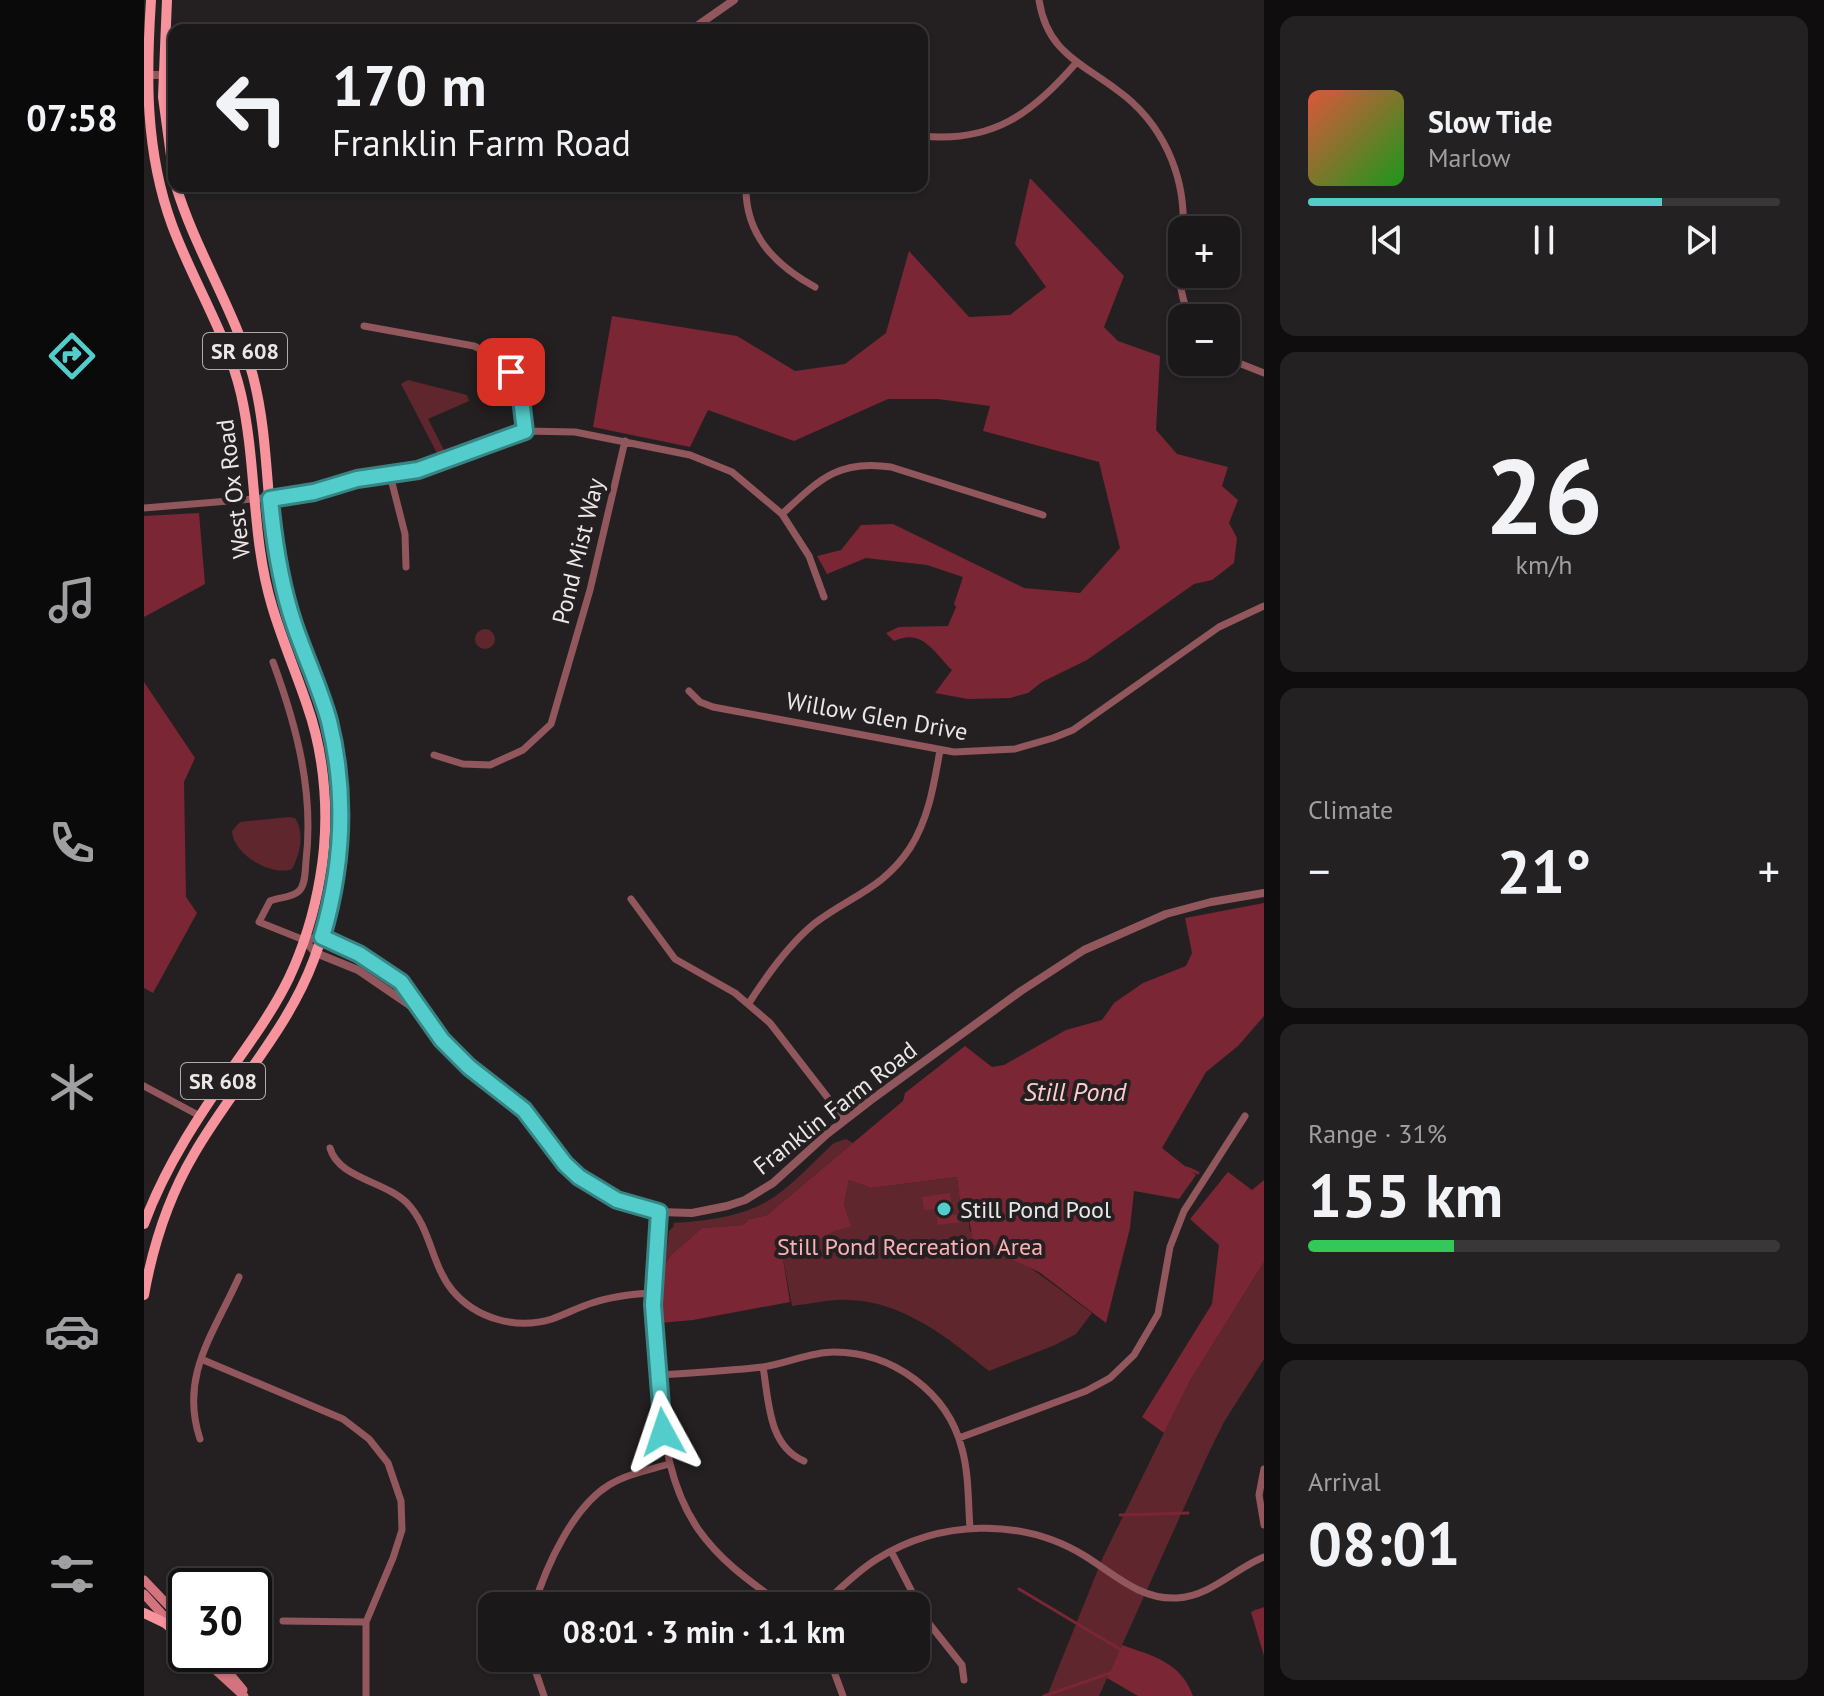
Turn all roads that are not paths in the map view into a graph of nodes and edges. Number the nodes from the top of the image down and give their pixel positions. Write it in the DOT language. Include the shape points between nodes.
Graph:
graph roads {
  1 [pos="151,0"];
  2 [pos="167,0"];
  3 [pos="734,0"];
  4 [pos="1039,0"];
  5 [pos="700,24"];
  6 [pos="1076,63"];
  7 [pos="147,75"];
  8 [pos="168,75"];
  9 [pos="928,136"];
  10 [pos="168,139"];
  11 [pos="178,192"];
  12 [pos="747,192"];
  13 [pos="1183,216"];
  14 [pos="815,287"];
  15 [pos="364,326"];
  16 [pos="1240,364"];
  17 [pos="1264,373"];
  18 [pos="525,431"];
  19 [pos="625,441"];
  20 [pos="390,475"];
  21 [pos="254,499"];
  22 [pos="270,499"];
  23 [pos="144,508"];
  24 [pos="782,514"];
  25 [pos="1043,515"];
  26 [pos="406,567"];
  27 [pos="824,597"];
  28 [pos="1264,606"];
  29 [pos="273,662"];
  30 [pos="689,691"];
  31 [pos="940,750"];
  32 [pos="434,755"];
  33 [pos="1264,893"];
  34 [pos="631,899"];
  35 [pos="322,937"];
  36 [pos="304,940"];
  37 [pos="316,953"];
  38 [pos="749,1003"];
  39 [pos="422,1014"];
  40 [pos="144,1086"];
  41 [pos="200,1116"];
  42 [pos="1245,1116"];
  43 [pos="845,1120"];
  44 [pos="330,1148"];
  45 [pos="659,1212"];
  46 [pos="144,1224"];
  47 [pos="239,1277"];
  48 [pos="144,1290"];
  49 [pos="653,1293"];
  50 [pos="201,1359"];
  51 [pos="763,1367"];
  52 [pos="658,1375"];
  53 [pos="959,1438"];
  54 [pos="200,1439"];
  55 [pos="804,1461"];
  56 [pos="669,1464"];
  57 [pos="1264,1469"];
  58 [pos="1264,1525"];
  59 [pos="970,1528"];
  60 [pos="891,1551"];
  61 [pos="1264,1557"];
  62 [pos="144,1580"];
  63 [pos="540,1592"];
  64 [pos="765,1592"];
  65 [pos="837,1592"];
  66 [pos="144,1594"];
  67 [pos="168,1605"];
  68 [pos="144,1613"];
  69 [pos="168,1621"];
  70 [pos="283,1621"];
  71 [pos="366,1622"];
  72 [pos="168,1626"];
  73 [pos="219,1672"];
  74 [pos="227,1672"];
  75 [pos="535,1672"];
  76 [pos="834,1672"];
  77 [pos="964,1680"];
  78 [pos="542,1695"];
  79 [pos="246,1696"];
  80 [pos="366,1696"];
  81 [pos="843,1696"];
  1 -- 7 [label="main road, West Ox Road / SR 608"];
  2 -- 8 [label="main road"];
  3 -- 5 [label="street"];
  4 -- 6 [label="street" via="1051,34"];
  6 -- 9 [label="street" via="1037,104 993,129 962,137"];
  6 -- 13 [label="street" via="1126,97 1160,134 1178,177"];
  7 -- 8 [label="street"];
  7 -- 21 [label="main road, West Ox Road / SR 608" via="150,134 160,184 172,224 228,350 244,411"];
  8 -- 10 [label="main road"];
  11 -- 22 [label="main road, West Ox Road / SR 608" via="249,361"];
  12 -- 14 [label="street" via="764,246 787,270"];
  15 -- 18 [label="street" via="474,346 503,362 517,384"];
  16 -- 17 [label="street"];
  18 -- 19 [label="street" via="570,431"];
  18 -- 20 [label="street" via="447,462"];
  19 -- 24 [label="street" via="690,455 732,472"];
  19 -- 32 [label="street, Pond Mist Way" via="551,724 523,750 490,765"];
  20 -- 22 [label="street"];
  20 -- 26 [label="street" via="405,534"];
  21 -- 22 [label="street"];
  21 -- 23 [label="street"];
  21 -- 36 [label="main road, West Ox Road / SR 608" via="268,592 308,706 322,774 323,856"];
  22 -- 35 [label="main road, West Ox Road / SR 608" via="279,574 325,706 339,781 339,862"];
  24 -- 25 [label="street" via="832,472 875,465"];
  24 -- 27 [label="street" via="809,556"];
  28 -- 31 [label="street, Willow Glen Drive" via="1219,627 1092,718 1053,738 995,752"];
  29 -- 36 [label="street" via="299,743 309,837 302,886 270,901 259,922"];
  30 -- 31 [label="street, Willow Glen Drive" via="713,707"];
  31 -- 38 [label="street" via="926,816 900,862 872,889 804,933"];
  33 -- 43 [label="street, Franklin Farm Road" via="1166,914 1084,950"];
  34 -- 38 [label="street" via="675,959"];
  35 -- 36 [label="street"];
  35 -- 37 [label="main road, West Ox Road / SR 608"];
  35 -- 39 [label="street, Franklin Farm Road" via="391,974"];
  36 -- 37 [label="street, Franklin Farm Road"];
  36 -- 41 [label="main road, West Ox Road / SR 608" via="273,1008"];
  37 -- 39 [label="street, Franklin Farm Road" via="358,970"];
  37 -- 48 [label="main road, West Ox Road / SR 608" via="282,1024 180,1178"];
  38 -- 43 [label="street"];
  39 -- 45 [label="street, Franklin Farm Road" via="462,1061 524,1110 579,1177 617,1200"];
  40 -- 41 [label="street"];
  41 -- 46 [label="main road, West Ox Road / SR 608" via="169,1166"];
  42 -- 53 [label="street" via="1184,1211 1170,1247 1158,1314 1134,1355 1086,1391"];
  43 -- 45 [label="street, Franklin Farm Road" via="773,1183 745,1200 692,1213"];
  44 -- 49 [label="street" via="343,1168 405,1201 423,1225 445,1280 463,1302 486,1316 512,1323 541,1321 595,1301"];
  45 -- 49 [label="street"];
  47 -- 50 [label="street"];
  49 -- 52 [label="street"];
  50 -- 54 [label="street" via="192,1396"];
  50 -- 71 [label="street" via="343,1419 388,1463 401,1501 402,1530"];
  51 -- 52 [label="street"];
  51 -- 53 [label="street" via="815,1353 879,1359 929,1391"];
  51 -- 55 [label="street" via="776,1436 787,1452"];
  52 -- 56 [label="street"];
  53 -- 59 [label="street"];
  56 -- 63 [label="street" via="624,1477 588,1502 570,1525"];
  56 -- 64 [label="street" via="686,1508 708,1542"];
  57 -- 58 [label="street" via="1259,1495"];
  59 -- 60 [label="street"];
  59 -- 61 [label="street" via="1046,1538 1082,1554 1134,1589 1166,1598 1200,1593"];
  60 -- 65 [label="street"];
  60 -- 77 [label="street" via="927,1621 962,1665"];
  62 -- 67 [label="main road"];
  66 -- 69 [label="main road"];
  68 -- 72 [label="main road"];
  70 -- 71 [label="street"];
  71 -- 80 [label="street"];
  73 -- 79 [label="main road"];
  74 -- 79 [label="main road"];
  75 -- 78 [label="street"];
  76 -- 81 [label="street"];
}
